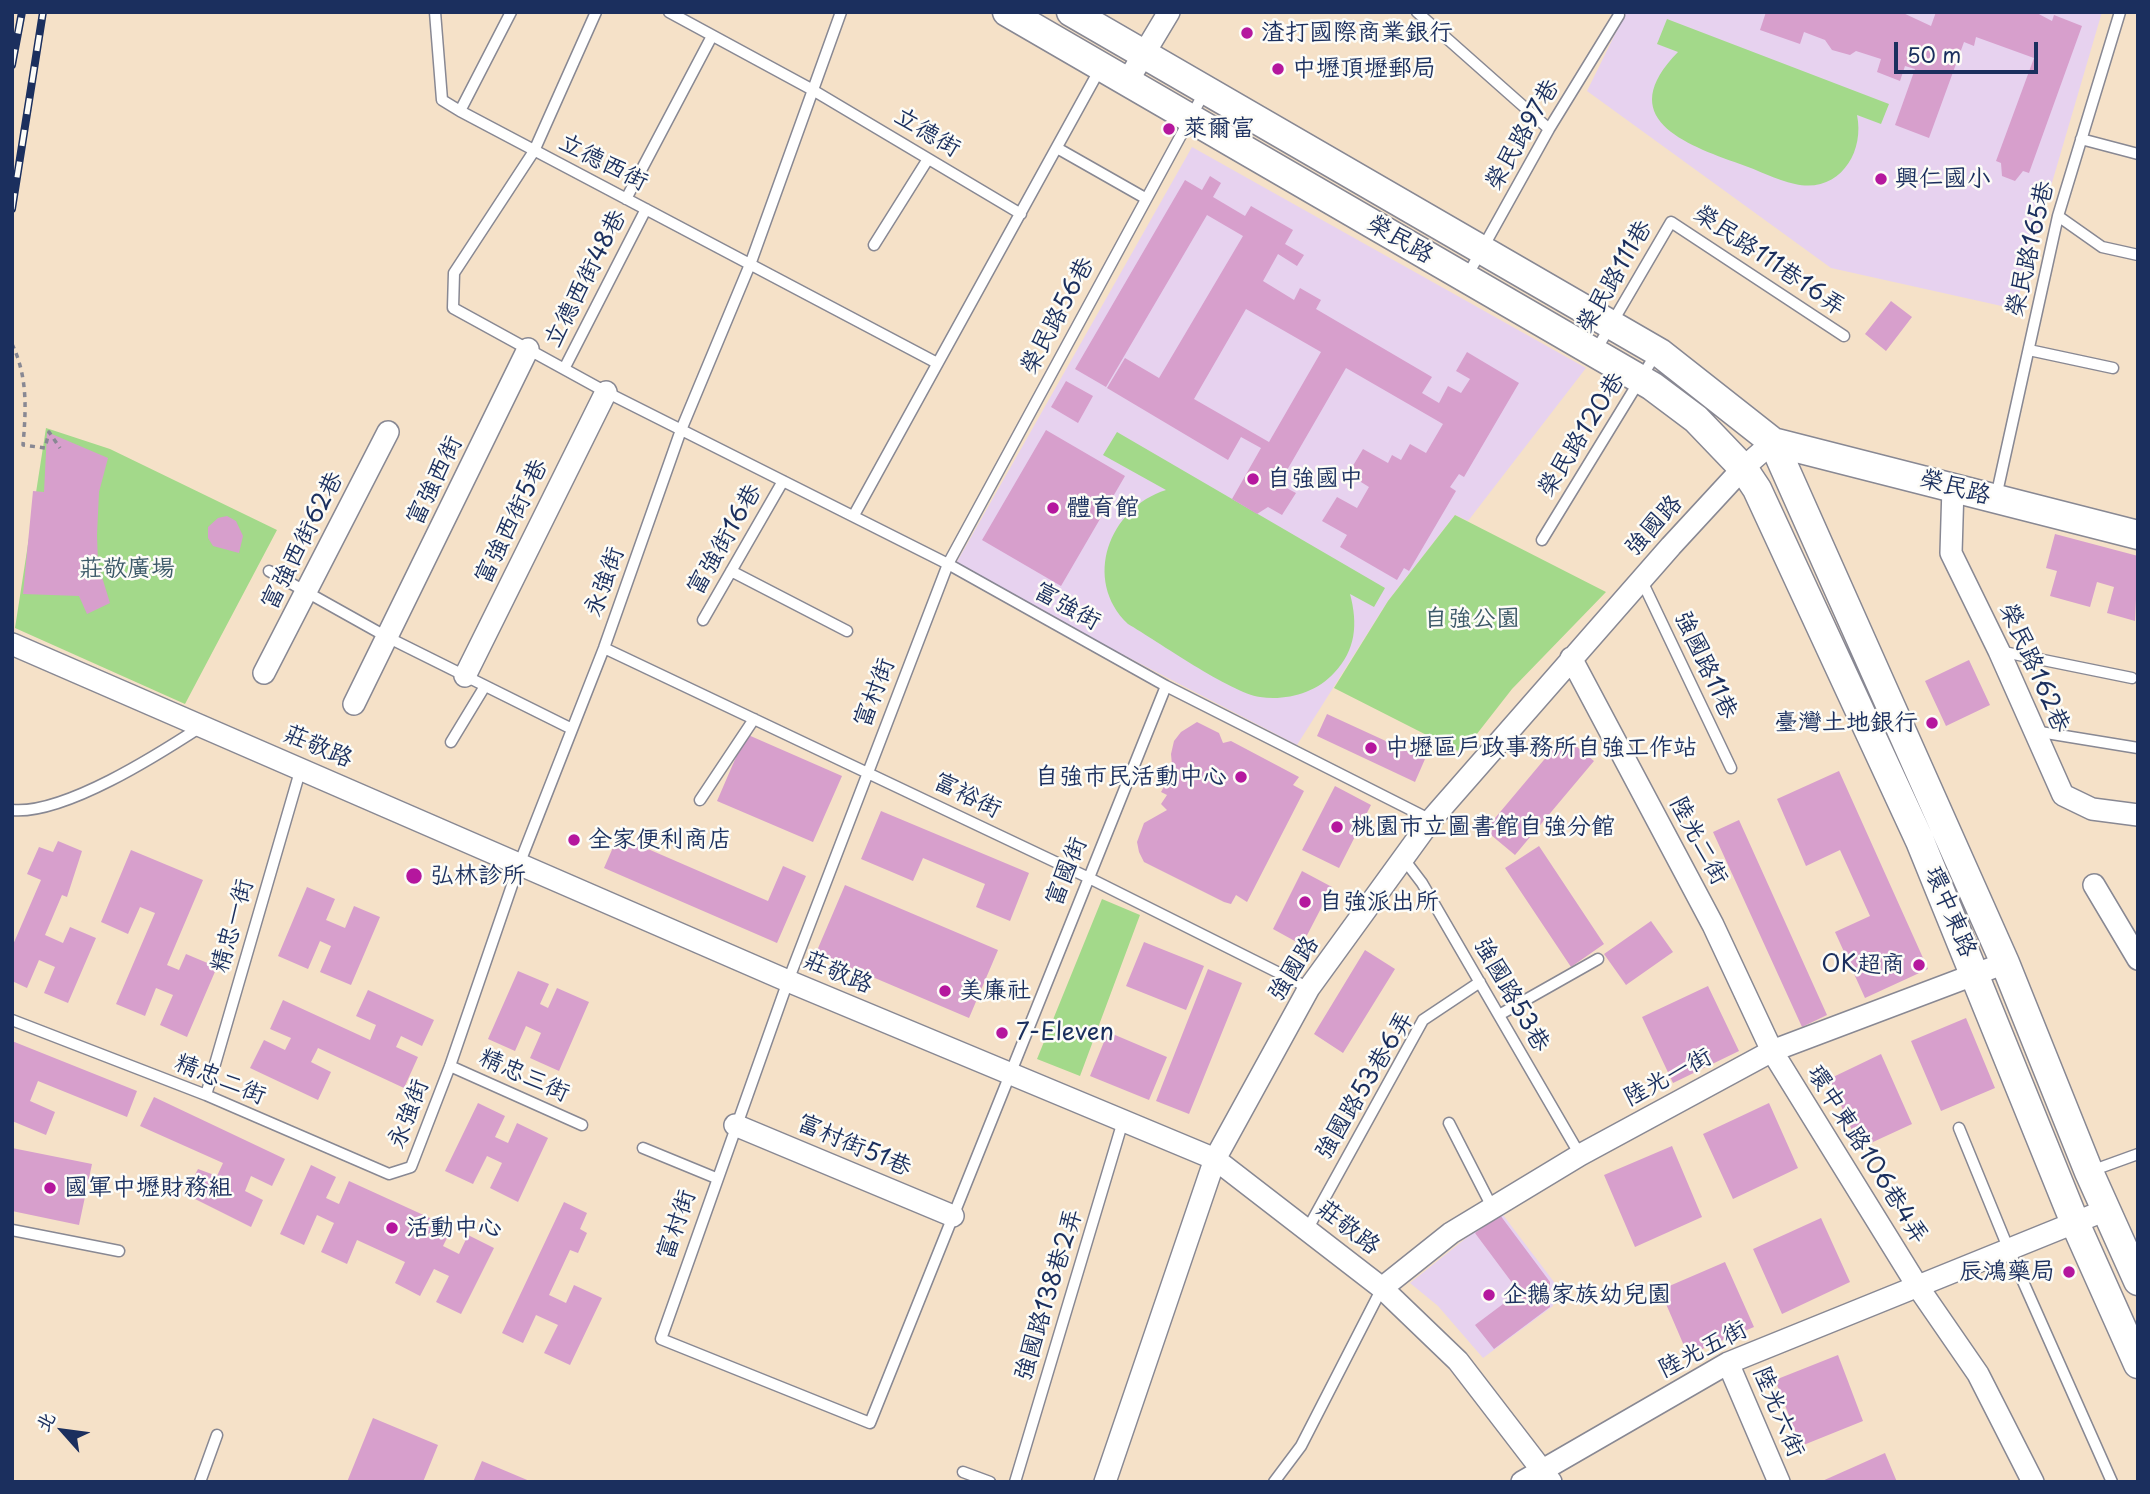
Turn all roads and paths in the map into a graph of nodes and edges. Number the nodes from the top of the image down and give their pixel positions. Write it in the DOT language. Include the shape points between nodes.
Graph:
graph roads {
  1 [pos="435,12"];
  2 [pos="511,12"];
  3 [pos="596,12"];
  4 [pos="669,12"];
  5 [pos="841,12"];
  6 [pos="1007,12"];
  7 [pos="1071,12"];
  8 [pos="1169,12"];
  9 [pos="1417,12"];
  10 [pos="2120,12"];
  11 [pos="1619,15"];
  12 [pos="712,36"];
  13 [pos="1144,54"];
  14 [pos="1101,67"];
  15 [pos="1127,82"];
  16 [pos="811,89"];
  17 [pos="1207,89"];
  18 [pos="460,111"];
  19 [pos="1190,118"];
  20 [pos="1549,129"];
  21 [pos="2081,139"];
  22 [pos="1057,148"];
  23 [pos="534,151"];
  24 [pos="2138,154"];
  25 [pos="928,159"];
  26 [pos="1146,198"];
  27 [pos="626,199"];
  28 [pos="646,209"];
  29 [pos="1021,214"];
  30 [pos="2057,216"];
  31 [pos="1671,222"];
  32 [pos="874,245"];
  33 [pos="1482,250"];
  34 [pos="2138,255"];
  35 [pos="751,262"];
  36 [pos="1466,278"];
  37 [pos="1611,325"];
  38 [pos="1844,336"];
  39 [pos="12,344"];
  40 [pos="528,349"];
  41 [pos="2029,350"];
  42 [pos="1657,352"];
  43 [pos="1595,353"];
  44 [pos="937,363"];
  45 [pos="2113,368"];
  46 [pos="564,369"];
  47 [pos="1641,380"];
  48 [pos="606,392"];
  49 [pos="681,430"];
  50 [pos="388,432"];
  51 [pos="1773,442"];
  52 [pos="60,448"];
  53 [pos="1743,468"];
  54 [pos="783,481"];
  55 [pos="1953,487"];
  56 [pos="1995,499"];
  57 [pos="854,515"];
  58 [pos="2138,535"];
  59 [pos="1542,540"];
  60 [pos="948,564"];
  61 [pos="270,571"];
  62 [pos="731,571"];
  63 [pos="1641,579"];
  64 [pos="306,592"];
  65 [pos="703,620"];
  66 [pos="847,631"];
  67 [pos="387,637"];
  68 [pos="12,644"];
  69 [pos="604,648"];
  70 [pos="1999,651"];
  71 [pos="1571,658"];
  72 [pos="264,673"];
  73 [pos="465,676"];
  74 [pos="2132,678"];
  75 [pos="485,686"];
  76 [pos="1166,686"];
  77 [pos="354,704"];
  78 [pos="754,719"];
  79 [pos="202,726"];
  80 [pos="572,729"];
  81 [pos="2034,731"];
  82 [pos="451,742"];
  83 [pos="2138,748"];
  84 [pos="301,768"];
  85 [pos="1731,768"];
  86 [pos="868,772"];
  87 [pos="700,800"];
  88 [pos="12,810"];
  89 [pos="2138,815"];
  90 [pos="1431,820"];
  91 [pos="1404,858"];
  92 [pos="520,862"];
  93 [pos="1087,877"];
  94 [pos="2094,884"];
  95 [pos="1598,959"];
  96 [pos="2138,959"];
  97 [pos="2005,963"];
  98 [pos="1975,974"];
  99 [pos="788,981"];
  100 [pos="1480,982"];
  101 [pos="1309,988"];
  102 [pos="1499,1015"];
  103 [pos="12,1020"];
  104 [pos="1772,1052"];
  105 [pos="450,1066"];
  106 [pos="1009,1075"];
  107 [pos="205,1095"];
  108 [pos="1123,1121"];
  109 [pos="1449,1123"];
  110 [pos="582,1125"];
  111 [pos="735,1125"];
  112 [pos="1959,1128"];
  113 [pos="643,1148"];
  114 [pos="2138,1154"];
  115 [pos="1580,1155"];
  116 [pos="1215,1159"];
  117 [pos="411,1167"];
  118 [pos="2089,1172"];
  119 [pos="716,1178"];
  120 [pos="1492,1208"];
  121 [pos="2106,1210"];
  122 [pos="953,1216"];
  123 [pos="2075,1223"];
  124 [pos="12,1230"];
  125 [pos="1307,1230"];
  126 [pos="2009,1250"];
  127 [pos="119,1251"];
  128 [pos="2138,1280"];
  129 [pos="1918,1287"];
  130 [pos="1382,1288"];
  131 [pos="2136,1358"];
  132 [pos="1728,1363"];
  133 [pos="217,1435"];
  134 [pos="963,1472"];
  135 [pos="1546,1475"];
  136 [pos="200,1482"];
  137 [pos="990,1482"];
  138 [pos="1015,1482"];
  139 [pos="1105,1482"];
  140 [pos="1274,1482"];
  141 [pos="1522,1482"];
  142 [pos="1779,1482"];
  143 [pos="2033,1482"];
  144 [pos="2112,1482"];
  1 -- 18 [label="lane" via="442,100"];
  2 -- 18 [label="lane"];
  3 -- 23 [label="lane, 立德西街"];
  4 -- 12 [label="lane"];
  5 -- 16 [label="lane, 永強街"];
  6 -- 14 [label="street, 榮民路"];
  7 -- 13 [label="street, 榮民路"];
  8 -- 13 [label="street"];
  9 -- 20 [label="lane"];
  10 -- 21 [label="lane, 榮民路165巷"];
  11 -- 20 [label="lane, 榮民路97巷"];
  12 -- 16 [label="lane"];
  12 -- 27 [label="lane"];
  13 -- 15 [label="street"];
  13 -- 17 [label="street, 榮民路"];
  14 -- 15 [label="street, 榮民路"];
  14 -- 22 [label="lane"];
  15 -- 19 [label="street, 榮民路"];
  16 -- 25 [label="lane, 立德街"];
  16 -- 35 [label="lane, 永強街"];
  17 -- 19 [label="lane, 榮民路56巷"];
  17 -- 33 [label="street, 榮民路"];
  18 -- 23 [label="lane"];
  19 -- 26 [label="lane, 榮民路56巷"];
  19 -- 36 [label="street, 榮民路"];
  20 -- 33 [label="lane, 榮民路97巷"];
  21 -- 24 [label="lane"];
  21 -- 30 [label="lane, 榮民路165巷"];
  22 -- 26 [label="lane"];
  22 -- 29 [label="lane"];
  23 -- 27 [label="lane, 立德西街"];
  23 -- 40 [label="lane" via="454,273 453,308"];
  25 -- 29 [label="lane, 立德街"];
  25 -- 32 [label="lane"];
  26 -- 60 [label="lane, 榮民路56巷"];
  27 -- 28 [label="lane, 立德西街"];
  28 -- 35 [label="lane, 立德西街"];
  28 -- 46 [label="lane, 立德西街48巷"];
  29 -- 44 [label="lane"];
  30 -- 34 [label="lane" via="2102,247"];
  30 -- 41 [label="lane, 榮民路165巷"];
  31 -- 37 [label="lane, 榮民路111巷"];
  31 -- 38 [label="lane, 榮民路111巷16弄"];
  33 -- 36 [label="lane, 榮民路97巷"];
  33 -- 37 [label="street, 榮民路"];
  35 -- 44 [label="lane"];
  35 -- 49 [label="lane, 永強街"];
  36 -- 43 [label="street, 榮民路"];
  37 -- 42 [label="street, 榮民路"];
  37 -- 43 [label="lane, 榮民路111巷"];
  39 -- 52 [label="path" via="27,401 23,446 46,448 49,432"];
  40 -- 46 [label="lane"];
  40 -- 67 [label="street, 富強西街"];
  41 -- 45 [label="lane"];
  41 -- 56 [label="lane, 榮民路165巷"];
  42 -- 47 [label="lane, 榮民路120巷"];
  42 -- 51 [label="street, 榮民路"];
  43 -- 47 [label="street, 榮民路"];
  44 -- 57 [label="lane"];
  46 -- 48 [label="lane"];
  47 -- 53 [label="street, 榮民路" via="1696,419"];
  47 -- 59 [label="lane, 榮民路120巷"];
  48 -- 49 [label="lane"];
  48 -- 73 [label="street, 富強西街5巷"];
  49 -- 54 [label="lane, 富強街"];
  49 -- 69 [label="lane, 永強街"];
  50 -- 64 [label="street, 富強西街62巷"];
  51 -- 53 [label="street"];
  51 -- 55 [label="street, 榮民路"];
  51 -- 97 [label="street, 環中東路"];
  53 -- 63 [label="street, 強國路"];
  53 -- 98 [label="street, 環中東路" via="1801,582 1920,841"];
  54 -- 57 [label="lane, 富強街"];
  54 -- 62 [label="lane, 富強街16巷"];
  55 -- 56 [label="street, 榮民路"];
  55 -- 70 [label="street, 榮民路162巷" via="1951,553"];
  56 -- 58 [label="street, 榮民路"];
  57 -- 60 [label="lane, 富強街"];
  60 -- 76 [label="lane, 富強街"];
  60 -- 86 [label="lane, 富村街"];
  61 -- 64 [label="lane"];
  62 -- 65 [label="lane, 富強街16巷"];
  62 -- 66 [label="lane"];
  63 -- 71 [label="street, 強國路"];
  63 -- 85 [label="lane, 強國路11巷"];
  64 -- 67 [label="lane"];
  64 -- 72 [label="street, 富強西街62巷"];
  67 -- 73 [label="lane"];
  67 -- 77 [label="street, 富強西街"];
  68 -- 79 [label="street, 莊敬路"];
  69 -- 78 [label="lane, 富裕街"];
  69 -- 80 [label="lane, 永強街"];
  70 -- 74 [label="lane"];
  70 -- 81 [label="street, 榮民路162巷"];
  71 -- 90 [label="street, 強國路"];
  71 -- 104 [label="street, 陸光二街" via="1713,925"];
  73 -- 75 [label="lane"];
  75 -- 80 [label="lane"];
  75 -- 82 [label="lane"];
  76 -- 90 [label="lane, 富強街"];
  76 -- 93 [label="lane, 富國街"];
  78 -- 86 [label="lane, 富裕街"];
  78 -- 87 [label="lane"];
  79 -- 84 [label="street, 莊敬路"];
  79 -- 88 [label="lane" via="137,768 51,805"];
  80 -- 92 [label="lane, 永強街"];
  81 -- 83 [label="lane"];
  81 -- 89 [label="street, 榮民路162巷" via="2063,795 2092,809"];
  84 -- 92 [label="street, 莊敬路"];
  84 -- 107 [label="lane, 精忠一街"];
  86 -- 93 [label="lane, 富裕街"];
  86 -- 99 [label="lane, 富村街"];
  90 -- 91 [label="street, 強國路"];
  91 -- 100 [label="lane, 強國路53巷"];
  91 -- 101 [label="street, 強國路"];
  92 -- 99 [label="street, 莊敬路"];
  92 -- 105 [label="lane, 永強街"];
  93 -- 101 [label="lane, 富裕街"];
  93 -- 106 [label="lane, 富國街"];
  94 -- 96 [label="street"];
  95 -- 102 [label="lane"];
  97 -- 98 [label="street, 陸光一街"];
  97 -- 118 [label="street, 環中東路"];
  98 -- 104 [label="street, 陸光一街"];
  98 -- 123 [label="street, 環中東路"];
  99 -- 106 [label="street, 莊敬路"];
  99 -- 111 [label="lane, 富村街"];
  100 -- 102 [label="lane, 強國路53巷"];
  100 -- 125 [label="lane, 強國路53巷6弄" via="1423,1020"];
  101 -- 116 [label="street, 強國路"];
  102 -- 115 [label="lane, 強國路53巷"];
  103 -- 107 [label="lane, 精忠二街"];
  104 -- 115 [label="street, 陸光一街"];
  104 -- 129 [label="street, 環中東路106巷4弄"];
  105 -- 110 [label="lane, 精忠三街"];
  105 -- 117 [label="lane, 永強街"];
  106 -- 108 [label="street, 莊敬路"];
  106 -- 122 [label="lane, 富村街"];
  107 -- 117 [label="lane, 精忠二街" via="389,1174"];
  108 -- 116 [label="street, 莊敬路"];
  108 -- 138 [label="lane, 強國路138巷2弄"];
  109 -- 120 [label="lane"];
  111 -- 119 [label="lane, 富村街"];
  111 -- 122 [label="street, 富村街51巷"];
  112 -- 126 [label="lane"];
  113 -- 119 [label="lane"];
  114 -- 118 [label="lane"];
  115 -- 120 [label="street, 陸光一街"];
  116 -- 125 [label="street, 莊敬路"];
  116 -- 139 [label="street, 強國路"];
  118 -- 121 [label="street, 環中東路"];
  119 -- 122 [label="lane, 富村街" via="661,1339 870,1423"];
  120 -- 130 [label="street, 陸光一街" via="1451,1233"];
  121 -- 123 [label="street, 陸光五街"];
  121 -- 128 [label="street, 環中東路"];
  123 -- 126 [label="street, 陸光五街"];
  123 -- 131 [label="street, 環中東路"];
  124 -- 127 [label="lane"];
  125 -- 130 [label="street, 莊敬路"];
  126 -- 129 [label="street, 陸光五街"];
  126 -- 144 [label="lane"];
  129 -- 132 [label="street, 陸光五街"];
  129 -- 143 [label="street, 環中東路106巷4弄" via="1978,1374"];
  130 -- 135 [label="street, 莊敬路" via="1458,1361"];
  130 -- 140 [label="lane" via="1301,1446"];
  132 -- 135 [label="street, 陸光五街"];
  132 -- 142 [label="street, 陸光六街"];
  133 -- 136 [label="lane"];
  134 -- 137 [label="lane"];
  135 -- 141 [label="street, 陸光五街"];
}
